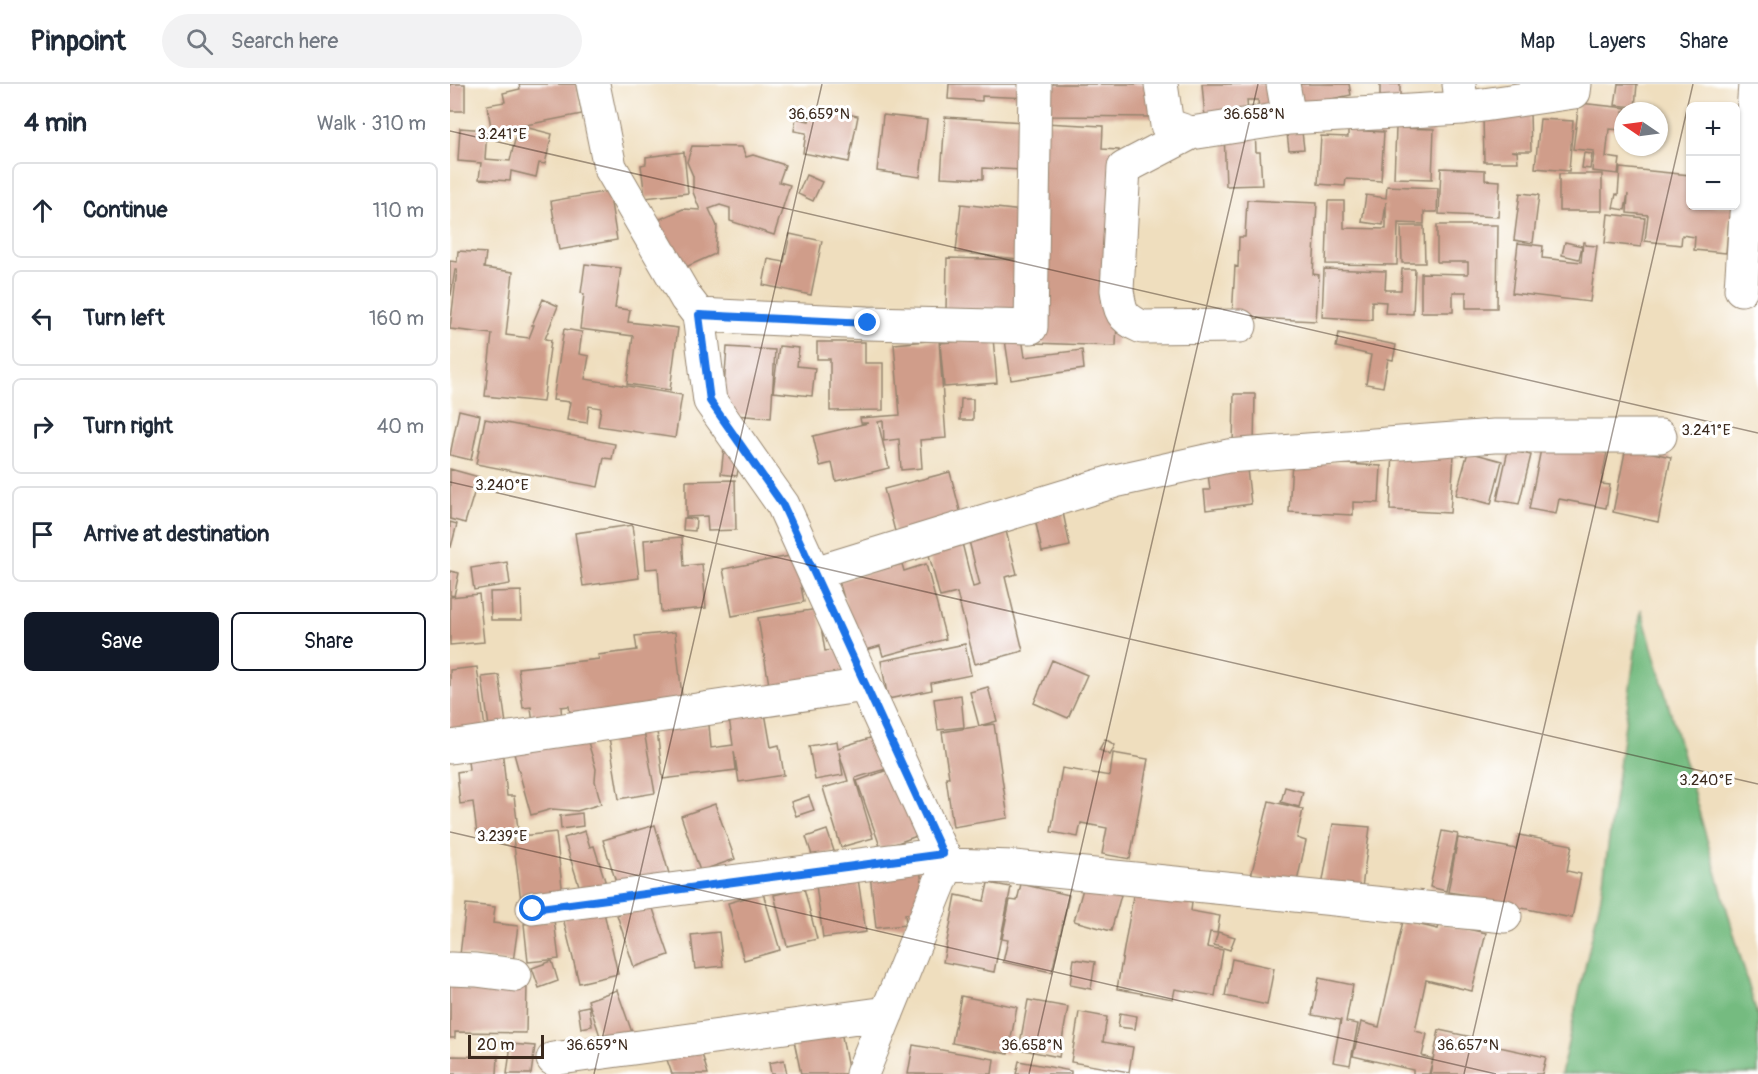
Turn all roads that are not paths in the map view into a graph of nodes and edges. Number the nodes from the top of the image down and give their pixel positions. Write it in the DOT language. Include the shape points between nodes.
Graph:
graph roads {
  1 [pos="593,84"];
  2 [pos="1035,84"];
  3 [pos="1161,84"];
  4 [pos="1283,84"];
  5 [pos="1575,84"];
  6 [pos="1755,84"];
  7 [pos="1461,96"];
  8 [pos="1289,118"];
  9 [pos="1191,133"];
  10 [pos="1741,289"];
  11 [pos="699,315"];
  12 [pos="1240,326"];
  13 [pos="1660,436"];
  14 [pos="814,573"];
  15 [pos="865,685"];
  16 [pos="450,747"];
  17 [pos="945,860"];
  18 [pos="533,909"];
  19 [pos="1505,916"];
  20 [pos="450,969"];
  21 [pos="515,975"];
  22 [pos="887,1013"];
  23 [pos="554,1059"];
  24 [pos="862,1074"];
  1 -- 11 [label="street" via="610,167"];
  2 -- 11 [label="street" via="1031,327"];
  3 -- 9 [label="street" via="1167,125"];
  4 -- 8 [label="street"];
  5 -- 7 [label="street" via="1574,92"];
  6 -- 10 [label="street"];
  7 -- 8 [label="street"];
  8 -- 9 [label="street"];
  9 -- 12 [label="street" via="1124,168 1119,306 1128,321 1142,327"];
  11 -- 14 [label="street" via="710,401 783,505"];
  13 -- 14 [label="street" via="1494,436 1228,456 1115,481"];
  14 -- 15 [label="street"];
  15 -- 16 [label="street"];
  15 -- 17 [label="street"];
  17 -- 18 [label="street"];
  17 -- 19 [label="street"];
  17 -- 22 [label="street"];
  20 -- 21 [label="street"];
  22 -- 23 [label="street"];
  22 -- 24 [label="street"];
}
